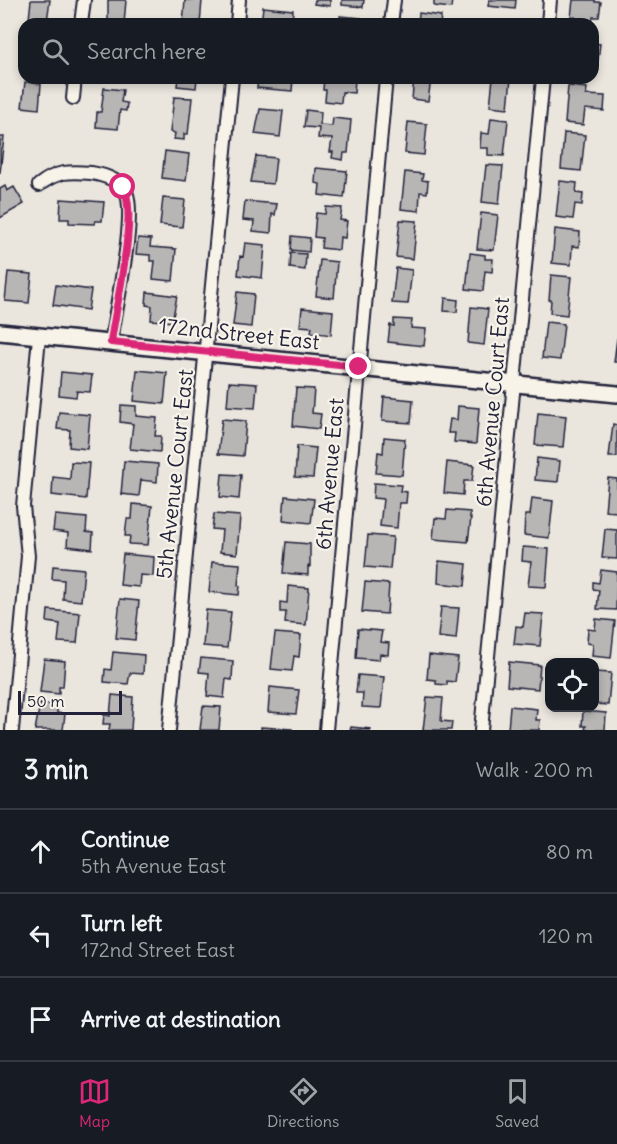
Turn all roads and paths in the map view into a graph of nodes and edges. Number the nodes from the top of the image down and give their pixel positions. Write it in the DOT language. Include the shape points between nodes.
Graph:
graph roads {
  1 [pos="84,0"];
  2 [pos="239,0"];
  3 [pos="393,0"];
  4 [pos="550,0"];
  5 [pos="82,18"];
  6 [pos="238,18"];
  7 [pos="392,18"];
  8 [pos="548,18"];
  9 [pos="74,84"];
  10 [pos="231,84"];
  11 [pos="385,84"];
  12 [pos="542,84"];
  13 [pos="73,98"];
  14 [pos="39,185"];
  15 [pos="0,332"];
  16 [pos="39,337"];
  17 [pos="111,342"];
  18 [pos="207,352"];
  19 [pos="359,367"];
  20 [pos="514,384"];
  21 [pos="617,394"];
  22 [pos="12,730"];
  23 [pos="169,730"];
  24 [pos="326,730"];
  25 [pos="481,730"];
  1 -- 5 [label="street"];
  2 -- 6 [label="street"];
  3 -- 7 [label="street"];
  4 -- 8 [label="street"];
  9 -- 13 [label="street"];
  10 -- 18 [label="street, 5th Avenue Court East"];
  11 -- 19 [label="street, 6th Avenue East"];
  12 -- 20 [label="street, 6th Avenue Court East"];
  14 -- 17 [label="street" via="60,172 90,173 106,176 126,192 129,214"];
  15 -- 16 [label="street, 172nd Street East"];
  16 -- 17 [label="street, 172nd Street East"];
  16 -- 22 [label="street" via="22,506 28,556"];
  17 -- 18 [label="street, 172nd Street East"];
  18 -- 19 [label="street, 172nd Street East"];
  18 -- 23 [label="street, 5th Avenue Court East"];
  19 -- 20 [label="street, 172nd Street East"];
  19 -- 24 [label="street, 6th Avenue East"];
  20 -- 21 [label="street, 172nd Street East"];
  20 -- 25 [label="street, 6th Avenue Court East"];
}
